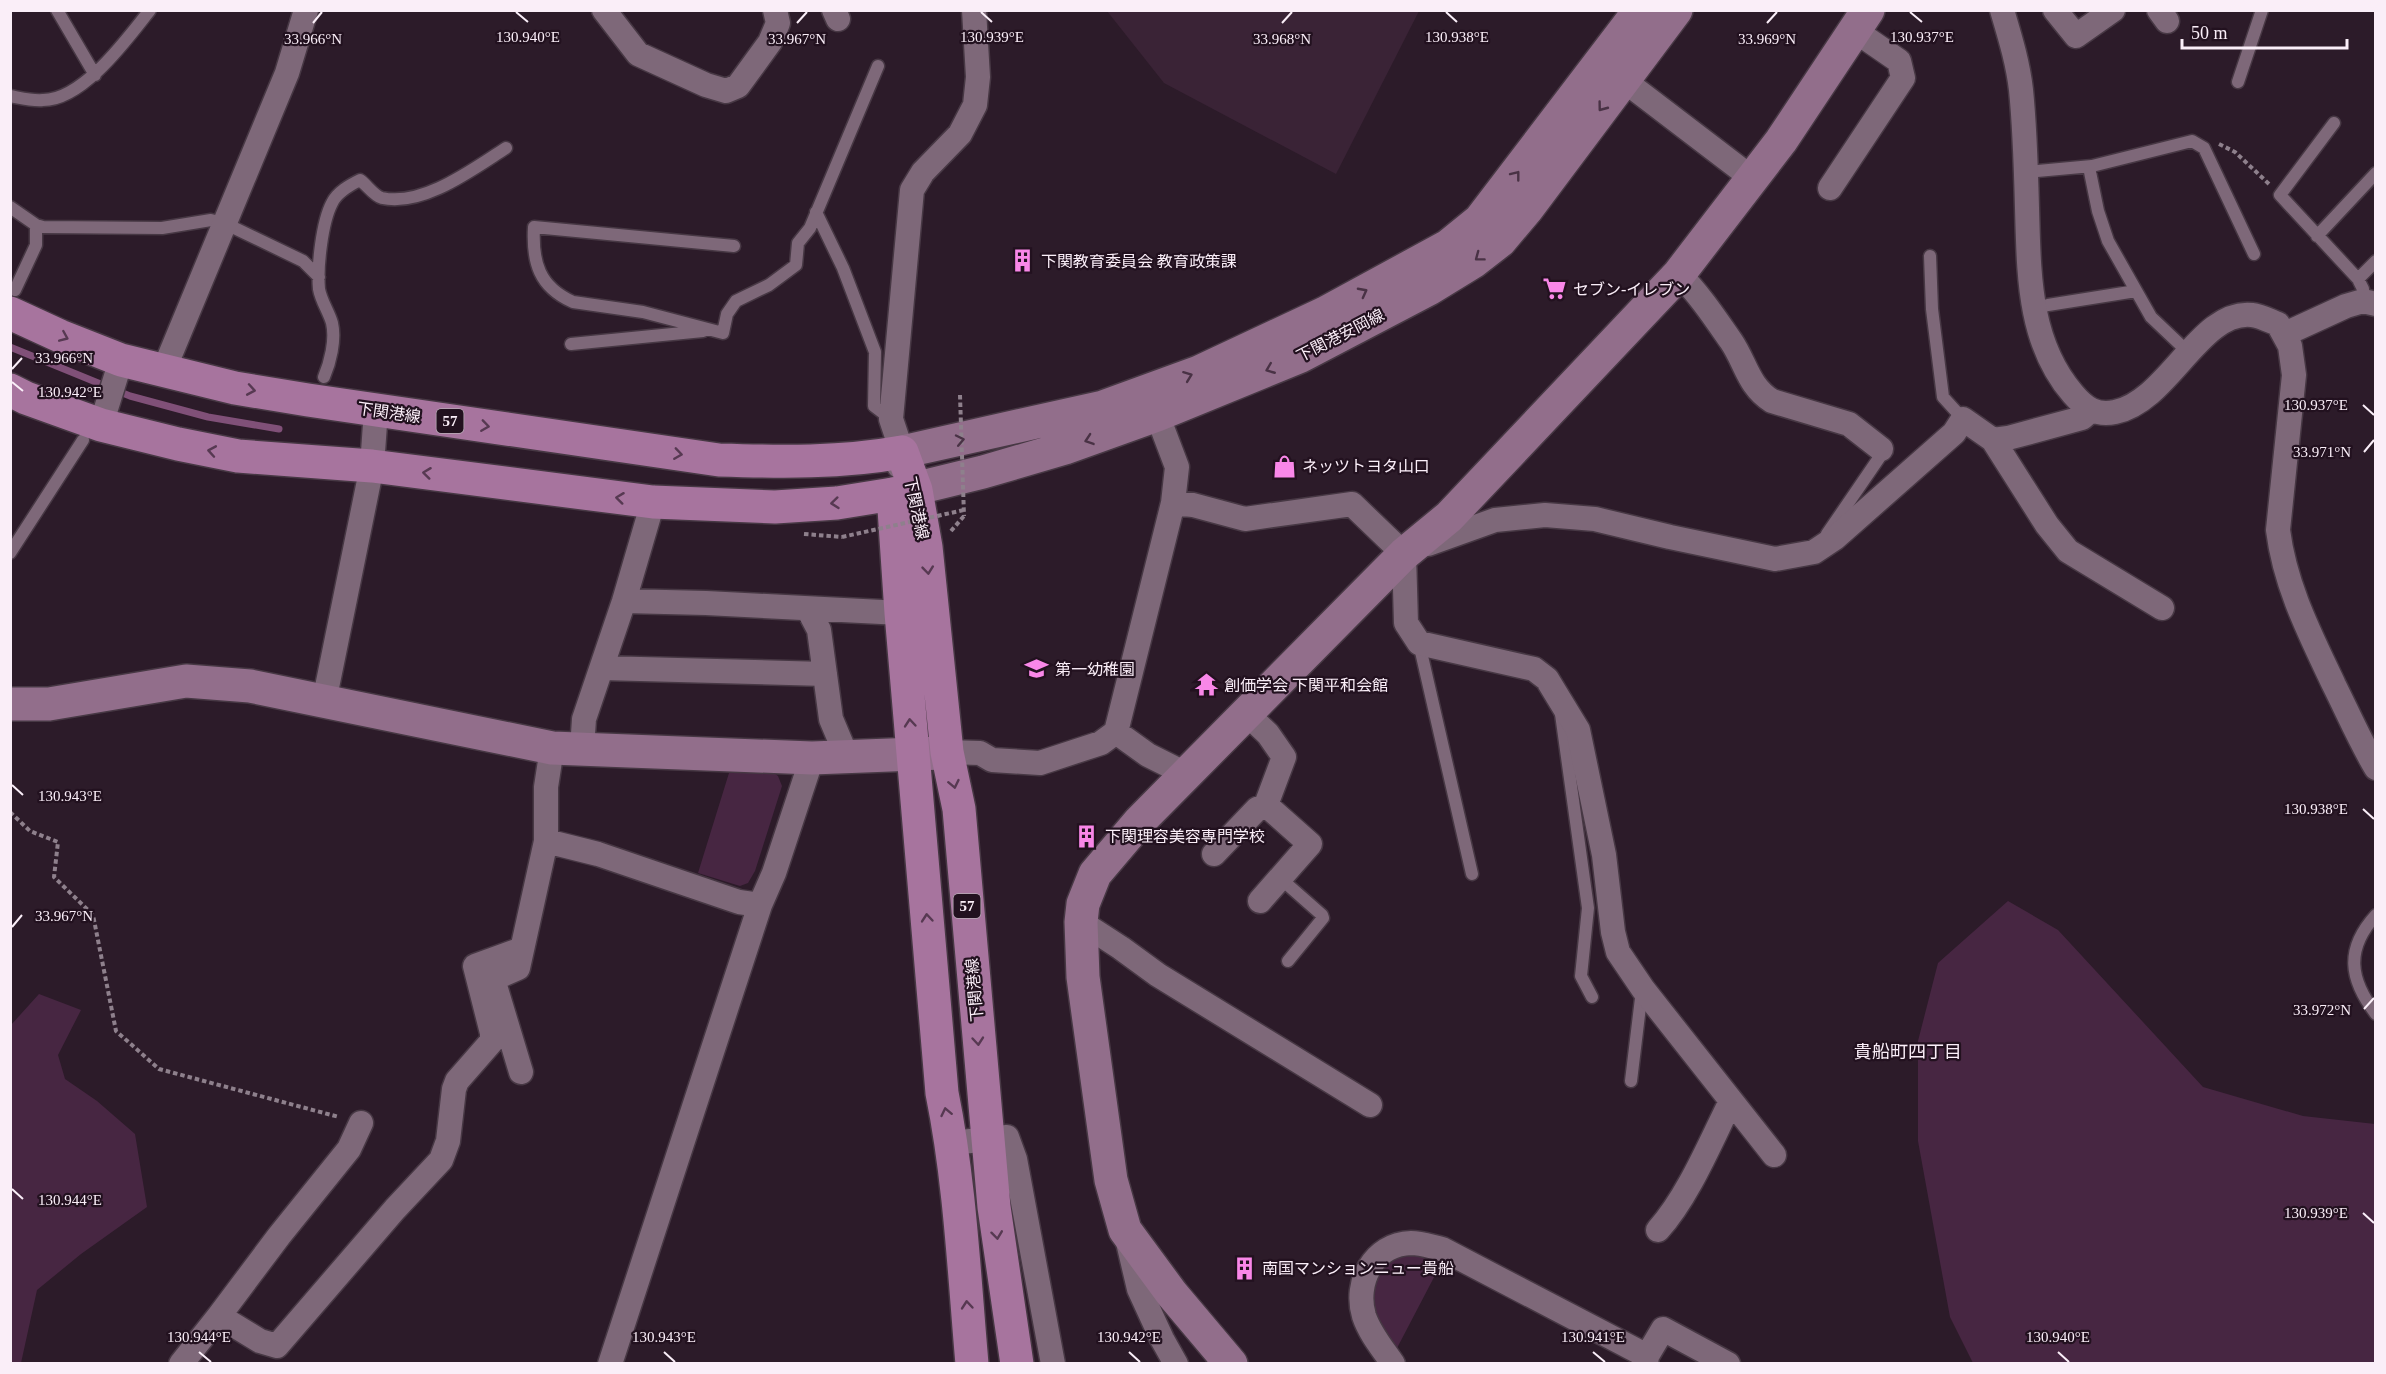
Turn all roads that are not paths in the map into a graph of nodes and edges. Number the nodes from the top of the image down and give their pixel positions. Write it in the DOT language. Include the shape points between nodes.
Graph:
graph roads {
  1 [pos="57,10"];
  2 [pos="150,10"];
  3 [pos="306,10"];
  4 [pos="604,10"];
  5 [pos="974,10"];
  6 [pos="1641,10"];
  7 [pos="1676,10"];
  8 [pos="2002,10"];
  9 [pos="2055,10"];
  10 [pos="2113,10"];
  11 [pos="2262,10"];
  12 [pos="778,11"];
  13 [pos="1861,20"];
  14 [pos="878,66"];
  15 [pos="95,75"];
  16 [pos="1622,79"];
  17 [pos="2238,82"];
  18 [pos="10,96"];
  19 [pos="2334,123"];
  20 [pos="506,148"];
  21 [pos="2090,166"];
  22 [pos="2026,172"];
  23 [pos="2376,173"];
  24 [pos="1753,179"];
  25 [pos="1830,188"];
  26 [pos="10,207"];
  27 [pos="816,213"];
  28 [pos="224,223"];
  29 [pos="36,225"];
  30 [pos="2317,236"];
  31 [pos="734,246"];
  32 [pos="2254,254"];
  33 [pos="1930,256"];
  34 [pos="2376,261"];
  35 [pos="1679,274"];
  36 [pos="319,277"];
  37 [pos="2136,291"];
  38 [pos="2366,295"];
  39 [pos="13,302"];
  40 [pos="2034,309"];
  41 [pos="710,330"];
  42 [pos="2285,334"];
  43 [pos="570,344"];
  44 [pos="2189,353"];
  45 [pos="119,368"];
  46 [pos="163,372"];
  47 [pos="324,377"];
  48 [pos="10,390"];
  49 [pos="1153,403"];
  50 [pos="376,410"];
  51 [pos="2090,411"];
  52 [pos="891,419"];
  53 [pos="1963,419"];
  54 [pos="97,423"];
  55 [pos="1993,440"];
  56 [pos="1881,449"];
  57 [pos="902,452"];
  58 [pos="372,466"];
  59 [pos="905,492"];
  60 [pos="653,502"];
  61 [pos="1173,503"];
  62 [pos="1814,552"];
  63 [pos="10,553"];
  64 [pos="1404,554"];
  65 [pos="624,601"];
  66 [pos="2162,608"];
  67 [pos="808,609"];
  68 [pos="901,613"];
  69 [pos="1419,643"];
  70 [pos="602,668"];
  71 [pos="825,674"];
  72 [pos="1558,695"];
  73 [pos="324,702"];
  74 [pos="10,704"];
  75 [pos="1247,714"];
  76 [pos="1116,732"];
  77 [pos="567,748"];
  78 [pos="947,752"];
  79 [pos="913,755"];
  80 [pos="847,757"];
  81 [pos="812,758"];
  82 [pos="2376,768"];
  83 [pos="1188,775"];
  84 [pos="1266,805"];
  85 [pos="546,841"];
  86 [pos="1214,854"];
  87 [pos="1472,874"];
  88 [pos="1280,878"];
  89 [pos="1260,901"];
  90 [pos="760,905"];
  91 [pos="2376,915"];
  92 [pos="1081,922"];
  93 [pos="522,949"];
  94 [pos="1288,961"];
  95 [pos="1643,989"];
  96 [pos="1592,997"];
  97 [pos="2376,1014"];
  98 [pos="521,1072"];
  99 [pos="1631,1081"];
  100 [pos="1731,1101"];
  101 [pos="1370,1105"];
  102 [pos="361,1123"];
  103 [pos="987,1138"];
  104 [pos="952,1143"];
  105 [pos="1774,1155"];
  106 [pos="1125,1230"];
  107 [pos="1658,1230"];
  108 [pos="219,1316"];
  109 [pos="269,1355"];
  110 [pos="1647,1360"];
  111 [pos="181,1364"];
  112 [pos="610,1364"];
  113 [pos="972,1364"];
  114 [pos="1017,1364"];
  115 [pos="1053,1364"];
  116 [pos="1176,1364"];
  117 [pos="1231,1364"];
  118 [pos="1393,1364"];
  119 [pos="1728,1364"];
  1 -- 15 [label="lane"];
  2 -- 15 [label="lane"];
  3 -- 28 [label="street" via="287,73"];
  4 -- 12 [label="street" via="638,54 726,91 738,86 770,42"];
  5 -- 52 [label="street" via="978,77 975,105 960,134 923,172 912,190"];
  49 -- 6 [label="street, 下関港安岡線, one-way" via="1199,372 1325,313 1448,246 1480,220"];
  7 -- 16 [label="street, 下関港安岡線"];
  8 -- 22 [label="street" via="2020,90"];
  9 -- 10 [label="street" via="2076,36"];
  11 -- 17 [label="lane"];
  13 -- 24 [label="street"];
  13 -- 25 [label="street" via="1899,61 1903,78"];
  14 -- 27 [label="lane"];
  15 -- 18 [label="lane" via="54,99"];
  16 -- 24 [label="street"];
  16 -- 49 [label="street, 下関港安岡線, one-way" via="1527,209 1500,241 1473,262 1301,356"];
  19 -- 30 [label="lane" via="2280,195"];
  20 -- 36 [label="lane" via="443,186 416,196 380,198 360,180 347,188 332,201 327,216"];
  21 -- 22 [label="lane"];
  21 -- 32 [label="lane" via="2192,141 2198,144 2204,148"];
  21 -- 37 [label="lane" via="2108,241"];
  22 -- 40 [label="street"];
  23 -- 30 [label="lane"];
  24 -- 35 [label="street"];
  26 -- 29 [label="lane"];
  27 -- 41 [label="lane" via="798,243 798,258 792,269 736,301 726,314 723,333"];
  27 -- 52 [label="lane" via="843,268 875,352 874,406"];
  28 -- 29 [label="lane" via="212,220 162,228"];
  28 -- 36 [label="lane" via="303,261"];
  28 -- 46 [label="street"];
  29 -- 39 [label="lane" via="36,245"];
  30 -- 38 [label="lane"];
  31 -- 41 [label="lane" via="534,227 536,265 545,282 563,298 643,312"];
  33 -- 53 [label="lane" via="1943,397"];
  34 -- 38 [label="lane"];
  35 -- 56 [label="street" via="1732,342 1754,387 1772,401 1849,424"];
  35 -- 64 [label="street" via="1449,517"];
  36 -- 47 [label="lane" via="319,292 332,325 330,363"];
  37 -- 40 [label="lane"];
  37 -- 44 [label="lane" via="2151,316"];
  38 -- 42 [label="street"];
  39 -- 45 [label="main road, 下関港線 / 57, one-way" via="60,336"];
  40 -- 51 [label="street" via="2049,359"];
  41 -- 43 [label="lane"];
  42 -- 44 [label="street" via="2278,324 2243,315 2215,326"];
  42 -- 82 [label="street" via="2294,375 2278,530 2281,553 2304,622"];
  44 -- 51 [label="street" via="2171,375 2137,404 2108,414"];
  45 -- 46 [label="main road, 下関港線 / 57"];
  45 -- 54 [label="street"];
  46 -- 50 [label="main road, 下関港線 / 57, one-way" via="235,388"];
  48 -- 54 [label="main road, 下関港線"];
  57 -- 49 [label="street, 下関港安岡線, one-way" via="1103,407"];
  49 -- 59 [label="street, 下関港安岡線, one-way" via="1065,448"];
  49 -- 61 [label="street" via="1177,467"];
  50 -- 57 [label="main road, 下関港線 / 57, one-way" via="718,460 863,459"];
  50 -- 58 [label="street"];
  51 -- 55 [label="street" via="2082,418"];
  52 -- 57 [label="street"];
  53 -- 55 [label="street"];
  53 -- 62 [label="street" via="1954,433"];
  58 -- 54 [label="main road, 下関港線, one-way" via="238,456"];
  54 -- 63 [label="lane"];
  55 -- 66 [label="street" via="2047,525 2068,550"];
  56 -- 62 [label="lane" via="1879,458"];
  57 -- 59 [label="main road, 下関港線 / 57"];
  60 -- 58 [label="main road, 下関港線, one-way"];
  58 -- 73 [label="street"];
  59 -- 60 [label="main road, 下関港線, one-way" via="837,503 775,507"];
  59 -- 68 [label="main road, 下関港線 / 57"];
  59 -- 78 [label="main road, 下関港線 / 57, one-way" via="926,546"];
  60 -- 65 [label="street"];
  61 -- 64 [label="street" via="1245,519 1352,504"];
  61 -- 76 [label="street"];
  62 -- 64 [label="street" via="1775,559 1595,519 1545,515 1495,520"];
  64 -- 69 [label="street" via="1406,623"];
  64 -- 75 [label="street"];
  65 -- 67 [label="street"];
  65 -- 70 [label="street"];
  67 -- 68 [label="street"];
  67 -- 71 [label="street" via="819,630"];
  79 -- 68 [label="main road, 下関港線 / 57, one-way"];
  69 -- 72 [label="street" via="1534,669"];
  69 -- 87 [label="lane"];
  70 -- 71 [label="street"];
  70 -- 77 [label="street" via="585,719"];
  71 -- 80 [label="street" via="831,719"];
  72 -- 95 [label="street" via="1578,730 1604,855 1618,952"];
  72 -- 96 [label="lane" via="1588,908 1581,976"];
  73 -- 74 [label="street" via="250,686 186,681 49,704"];
  73 -- 77 [label="street"];
  75 -- 83 [label="street"];
  75 -- 84 [label="street" via="1284,757"];
  76 -- 78 [label="street" via="1101,743 1040,763"];
  76 -- 83 [label="street" via="1148,755"];
  77 -- 81 [label="street"];
  77 -- 85 [label="street" via="546,787"];
  78 -- 79 [label="street"];
  78 -- 103 [label="main road, 下関港線 / 57, one-way" via="959,809"];
  79 -- 80 [label="street"];
  104 -- 79 [label="main road, 下関港線 / 57, one-way" via="942,1093"];
  80 -- 81 [label="street"];
  81 -- 90 [label="street"];
  83 -- 92 [label="street" via="1105,860 1083,904"];
  84 -- 86 [label="street" via="1257,809"];
  84 -- 88 [label="street" via="1310,844"];
  85 -- 90 [label="street"];
  85 -- 93 [label="street"];
  88 -- 89 [label="street"];
  88 -- 94 [label="lane" via="1323,918"];
  90 -- 112 [label="street"];
  91 -- 97 [label="lane" via="2360,935 2353,963 2360,987"];
  92 -- 101 [label="street" via="1158,975"];
  92 -- 106 [label="street" via="1083,977 1111,1180"];
  93 -- 98 [label="street" via="518,968 493,979"];
  93 -- 109 [label="street" via="475,966 492,1041 457,1081 448,1141 441,1160"];
  95 -- 99 [label="lane"];
  95 -- 100 [label="street"];
  100 -- 105 [label="street"];
  100 -- 107 [label="street" via="1668,1220"];
  102 -- 108 [label="street" via="349,1149"];
  103 -- 104 [label="street"];
  103 -- 114 [label="main road, 下関港線 / 57, one-way"];
  103 -- 115 [label="street" via="1007,1137 1014,1159"];
  113 -- 104 [label="main road, 下関港線 / 57, one-way"];
  106 -- 116 [label="street" via="1139,1289"];
  106 -- 117 [label="street"];
  108 -- 109 [label="street" via="260,1341"];
  108 -- 111 [label="street"];
  110 -- 118 [label="street" via="1443,1249 1410,1243 1383,1252 1373,1261 1360,1293 1364,1316"];
  110 -- 119 [label="street" via="1663,1329"];
}
